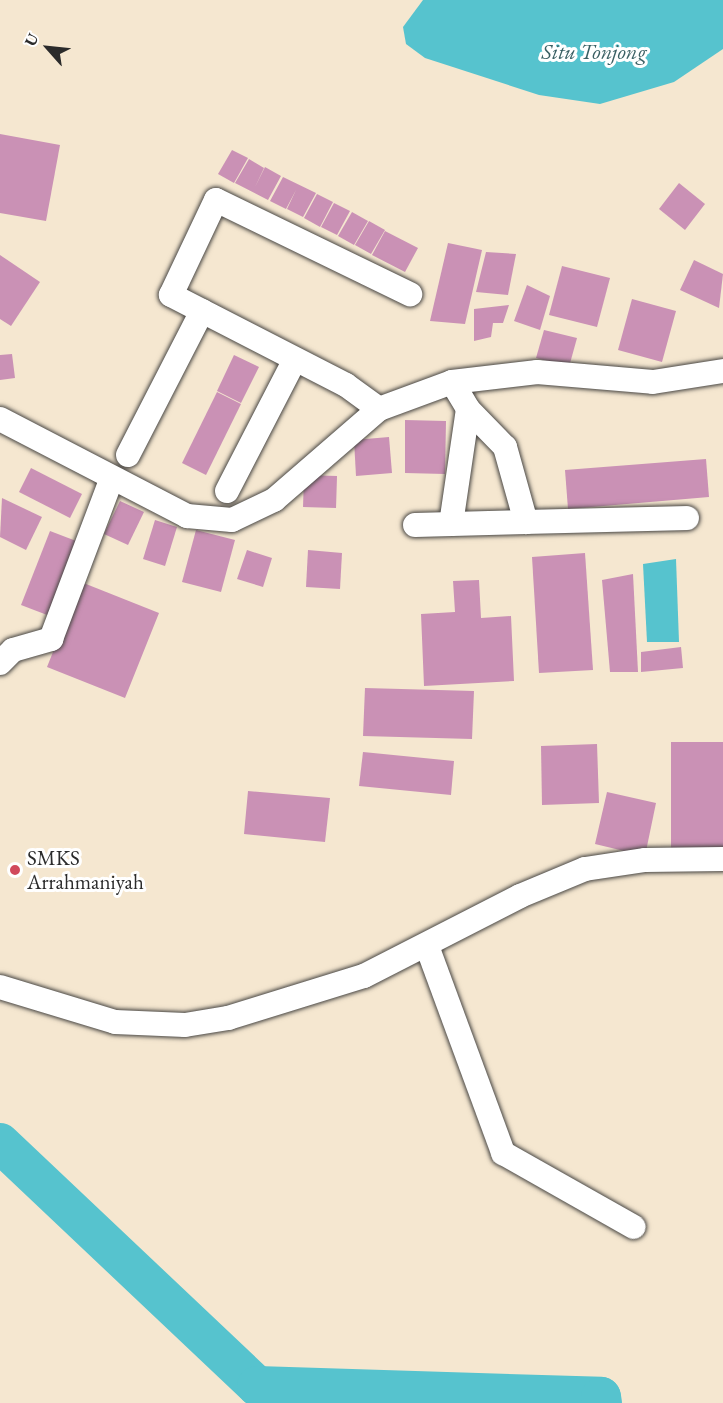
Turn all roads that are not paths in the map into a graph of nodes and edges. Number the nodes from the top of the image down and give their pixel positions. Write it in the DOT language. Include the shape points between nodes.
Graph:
graph roads {
  1 [pos="410,294"];
  2 [pos="202,311"];
  3 [pos="295,359"];
  4 [pos="723,371"];
  5 [pos="452,382"];
  6 [pos="379,409"];
  7 [pos="468,410"];
  8 [pos="1,422"];
  9 [pos="128,455"];
  10 [pos="111,480"];
  11 [pos="227,491"];
  12 [pos="687,518"];
  13 [pos="526,522"];
  14 [pos="451,524"];
  15 [pos="415,525"];
  16 [pos="0,663"];
  17 [pos="723,859"];
  18 [pos="427,946"];
  19 [pos="0,987"];
  20 [pos="634,1227"];
  1 -- 2 [label="street" via="216,200 171,295"];
  2 -- 3 [label="street"];
  2 -- 9 [label="street"];
  3 -- 6 [label="street"];
  3 -- 11 [label="street"];
  4 -- 5 [label="street" via="653,382 537,372"];
  5 -- 6 [label="street"];
  5 -- 7 [label="street"];
  6 -- 10 [label="street" via="274,500 232,520 187,516"];
  7 -- 13 [label="street" via="505,447"];
  7 -- 14 [label="street"];
  8 -- 10 [label="street"];
  10 -- 16 [label="street" via="51,639 13,650"];
  12 -- 13 [label="street"];
  13 -- 14 [label="street"];
  14 -- 15 [label="street"];
  17 -- 18 [label="street" via="625,861 585,869 520,896"];
  18 -- 19 [label="street" via="342,983 185,1025 84,1016"];
  18 -- 20 [label="street" via="503,1153"];
}
